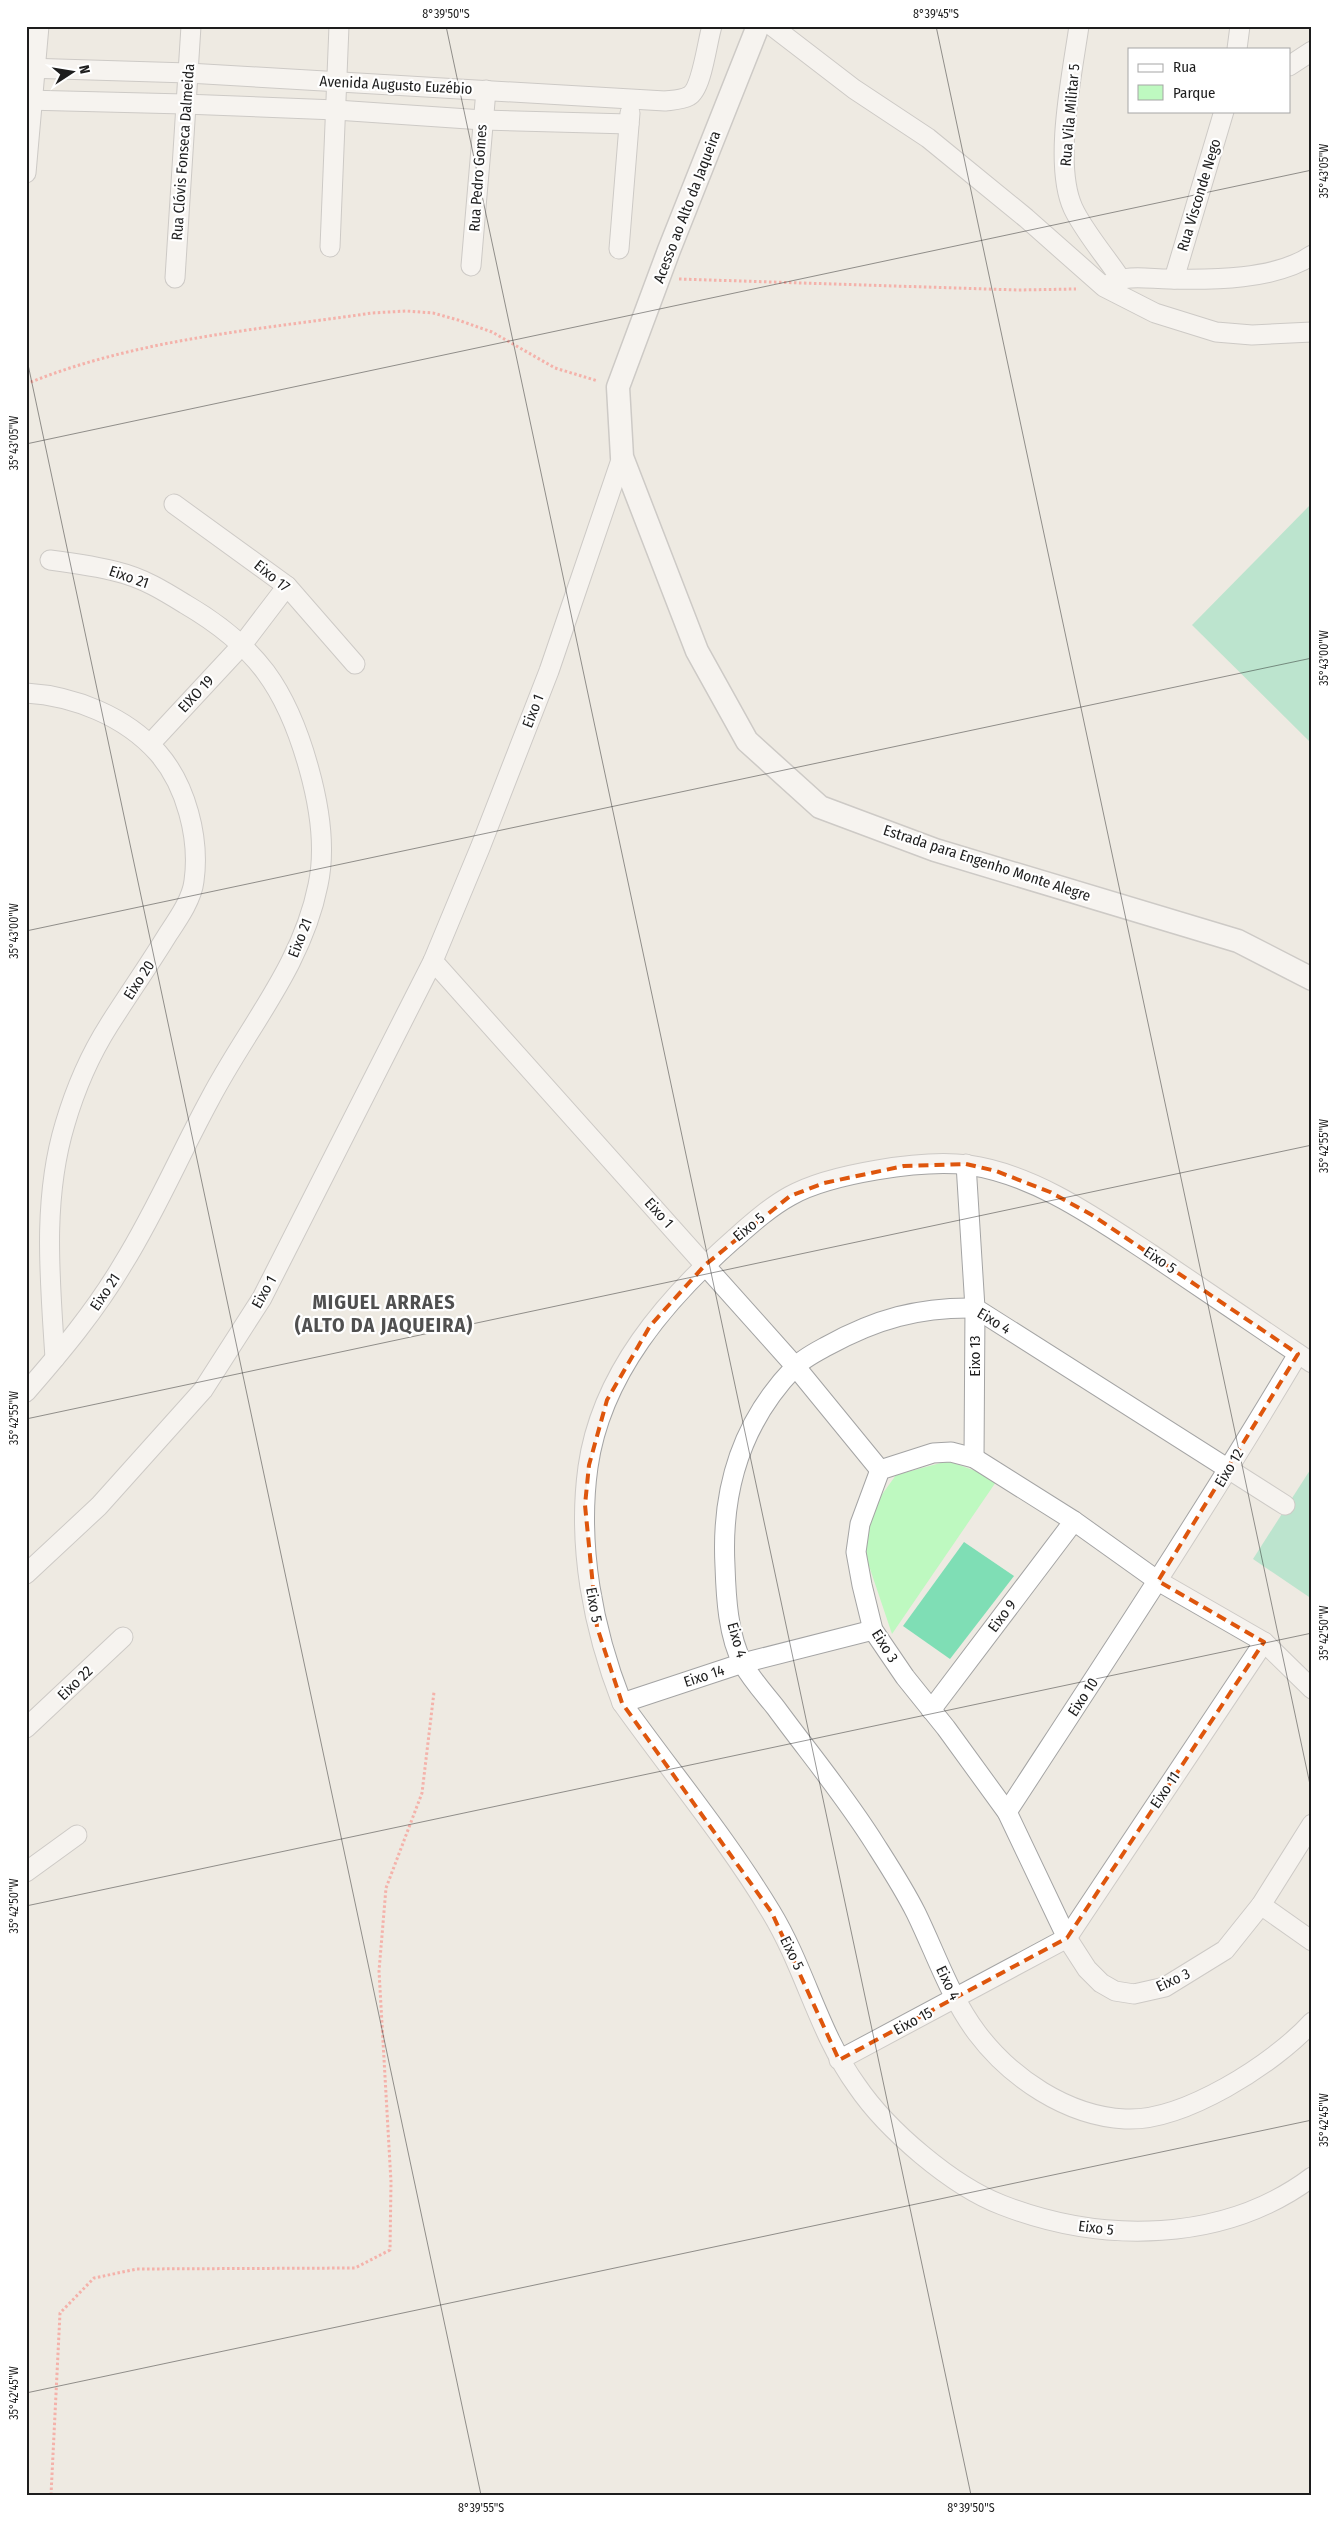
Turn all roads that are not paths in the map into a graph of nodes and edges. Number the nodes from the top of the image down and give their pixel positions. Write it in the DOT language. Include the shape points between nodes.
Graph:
graph roads {
  1 [pos="39,26"];
  2 [pos="190,26"];
  3 [pos="339,26"];
  4 [pos="712,26"];
  5 [pos="758,26"];
  6 [pos="772,26"];
  7 [pos="1079,26"];
  8 [pos="1240,26"];
  9 [pos="1237,48"];
  10 [pos="1312,51"];
  11 [pos="1290,65"];
  12 [pos="31,68"];
  13 [pos="188,73"];
  14 [pos="337,82"];
  15 [pos="486,90"];
  16 [pos="632,98"];
  17 [pos="30,100"];
  18 [pos="184,104"];
  19 [pos="336,110"];
  20 [pos="1224,112"];
  21 [pos="483,120"];
  22 [pos="629,124"];
  23 [pos="26,173"];
  24 [pos="330,247"];
  25 [pos="619,249"];
  26 [pos="1312,255"];
  27 [pos="471,266"];
  28 [pos="175,278"];
  29 [pos="1174,279"];
  30 [pos="1112,282"];
  31 [pos="1312,332"];
  32 [pos="618,388"];
  33 [pos="622,457"];
  34 [pos="174,504"];
  35 [pos="50,560"];
  36 [pos="287,586"];
  37 [pos="242,645"];
  38 [pos="355,664"];
  39 [pos="26,694"];
  40 [pos="150,744"];
  41 [pos="433,961"];
  42 [pos="1312,979"];
  43 [pos="966,1164"];
  44 [pos="705,1265"];
  45 [pos="975,1308"];
  46 [pos="55,1358"];
  47 [pos="1305,1358"];
  48 [pos="795,1366"];
  49 [pos="26,1392"];
  50 [pos="974,1458"];
  51 [pos="880,1470"];
  52 [pos="1229,1471"];
  53 [pos="1284,1505"];
  54 [pos="1074,1522"];
  55 [pos="26,1574"];
  56 [pos="1158,1582"];
  57 [pos="873,1630"];
  58 [pos="123,1637"];
  59 [pos="1264,1642"];
  60 [pos="743,1663"];
  61 [pos="1312,1689"];
  62 [pos="622,1703"];
  63 [pos="930,1710"];
  64 [pos="26,1728"];
  65 [pos="1007,1812"];
  66 [pos="1312,1824"];
  67 [pos="77,1835"];
  68 [pos="26,1872"];
  69 [pos="1261,1905"];
  70 [pos="1067,1938"];
  71 [pos="1312,1941"];
  72 [pos="955,1999"];
  73 [pos="1312,2022"];
  74 [pos="839,2060"];
  75 [pos="1312,2177"];
  1 -- 12 [label="street"];
  2 -- 13 [label="street, Rua Clóvis Fonseca Dalmeida"];
  3 -- 14 [label="street"];
  4 -- 16 [label="street, Avenida Augusto Euzébio" via="694,92 682,99 666,101"];
  5 -- 32 [label="street, Acesso ao Alto da Jaqueira"];
  6 -- 30 [label="street" via="854,89 935,143 1026,218"];
  7 -- 30 [label="street, Rua Vila Militar 5" via="1064,173 1073,209"];
  8 -- 9 [label="street"];
  10 -- 11 [label="street"];
  12 -- 13 [label="street, Avenida Augusto Euzébio"];
  12 -- 17 [label="street"];
  13 -- 14 [label="street, Avenida Augusto Euzébio"];
  13 -- 18 [label="street, Rua Clóvis Fonseca Dalmeida"];
  14 -- 15 [label="street, Avenida Augusto Euzébio"];
  14 -- 19 [label="street"];
  15 -- 16 [label="street, Avenida Augusto Euzébio"];
  15 -- 21 [label="street, Rua Pedro Gomes"];
  16 -- 22 [label="street"];
  17 -- 18 [label="street, Avenida Augusto Euzébio"];
  17 -- 23 [label="street"];
  18 -- 19 [label="street, Avenida Augusto Euzébio"];
  18 -- 28 [label="street, Rua Clóvis Fonseca Dalmeida"];
  19 -- 21 [label="street, Avenida Augusto Euzébio"];
  19 -- 24 [label="street"];
  20 -- 29 [label="street, Rua Visconde Nego"];
  21 -- 22 [label="street, Avenida Augusto Euzébio"];
  21 -- 27 [label="street, Rua Pedro Gomes"];
  22 -- 25 [label="street"];
  26 -- 29 [label="street" via="1254,275"];
  29 -- 30 [label="street"];
  30 -- 31 [label="street" via="1155,313 1216,332 1268,335"];
  32 -- 33 [label="street, Estrada para Engenho Monte Alegre"];
  33 -- 41 [label="street, Eixo 1" via="549,671"];
  33 -- 42 [label="street, Estrada para Engenho Monte Alegre" via="697,650 747,741 820,807 935,850 1238,941"];
  34 -- 36 [label="street, Eixo 17"];
  35 -- 37 [label="street, Eixo 21" via="119,572 150,583 215,621"];
  36 -- 37 [label="street, EIXO 19"];
  36 -- 38 [label="street, Eixo 17"];
  37 -- 40 [label="street, EIXO 19"];
  37 -- 46 [label="street, Eixo 21" via="277,685 293,716 303,747 319,816 318,884 294,957 212,1095 161,1197 123,1265"];
  39 -- 40 [label="street, Eixo 20" via="52,695 80,703 112,718"];
  40 -- 46 [label="street, Eixo 20" via="170,766 180,788 194,841 194,882 181,913 108,1026 78,1084 65,1122 55,1159 50,1200"];
  41 -- 44 [label="street, Eixo 1"];
  41 -- 55 [label="street, Eixo 1" via="302,1223 230,1351 203,1390 99,1506"];
  43 -- 44 [label="street, Eixo 5" via="869,1171 790,1196 751,1224"];
  43 -- 45 [label="street, Eixo 13"];
  43 -- 47 [label="street, Eixo 5" via="996,1171 1050,1192 1092,1215"];
  44 -- 48 [label="street, Eixo 1"];
  44 -- 62 [label="street, Eixo 5" via="650,1326 622,1368 606,1400 588,1465 585,1505 590,1582 597,1627"];
  45 -- 48 [label="street, Eixo 4" via="940,1308 881,1321 849,1334"];
  45 -- 50 [label="street, Eixo 13"];
  45 -- 52 [label="street, Eixo 4"];
  46 -- 49 [label="street, Eixo 21"];
  47 -- 52 [label="street, Eixo 12"];
  48 -- 51 [label="street, Eixo 1"];
  48 -- 60 [label="street, Eixo 4" via="753,1424 730,1481 725,1510 726,1594 733,1634"];
  50 -- 51 [label="street" via="951,1452 933,1453"];
  50 -- 54 [label="street"];
  51 -- 57 [label="street, Eixo 3" via="860,1524 856,1552"];
  52 -- 53 [label="street, Eixo 4"];
  52 -- 56 [label="street, Eixo 12"];
  54 -- 56 [label="street"];
  54 -- 63 [label="street, Eixo 9"];
  56 -- 59 [label="street"];
  56 -- 65 [label="street, Eixo 10"];
  57 -- 60 [label="street, Eixo 14"];
  57 -- 63 [label="street, Eixo 3"];
  58 -- 64 [label="street, Eixo 22"];
  59 -- 61 [label="street"];
  59 -- 70 [label="street, Eixo 11"];
  60 -- 62 [label="street, Eixo 14"];
  60 -- 72 [label="street, Eixo 4" via="872,1839 915,1912"];
  62 -- 74 [label="street, Eixo 5" via="772,1913 794,1954"];
  63 -- 65 [label="street, Eixo 3"];
  65 -- 70 [label="street, Eixo 3"];
  66 -- 69 [label="street, Eixo 3"];
  67 -- 68 [label="street"];
  69 -- 70 [label="street, Eixo 3" via="1225,1950 1165,1987 1134,1994 1115,1991 1101,1983 1087,1969"];
  69 -- 71 [label="street"];
  70 -- 72 [label="street, Eixo 15"];
  72 -- 73 [label="street, Eixo 4" via="992,2052 1036,2087 1083,2110 1126,2119 1179,2108 1233,2083 1260,2068"];
  72 -- 74 [label="street, Eixo 15"];
  74 -- 75 [label="street, Eixo 5" via="883,2118 914,2148 1000,2205 1053,2222 1096,2230 1142,2232 1214,2224 1291,2193"];
}
